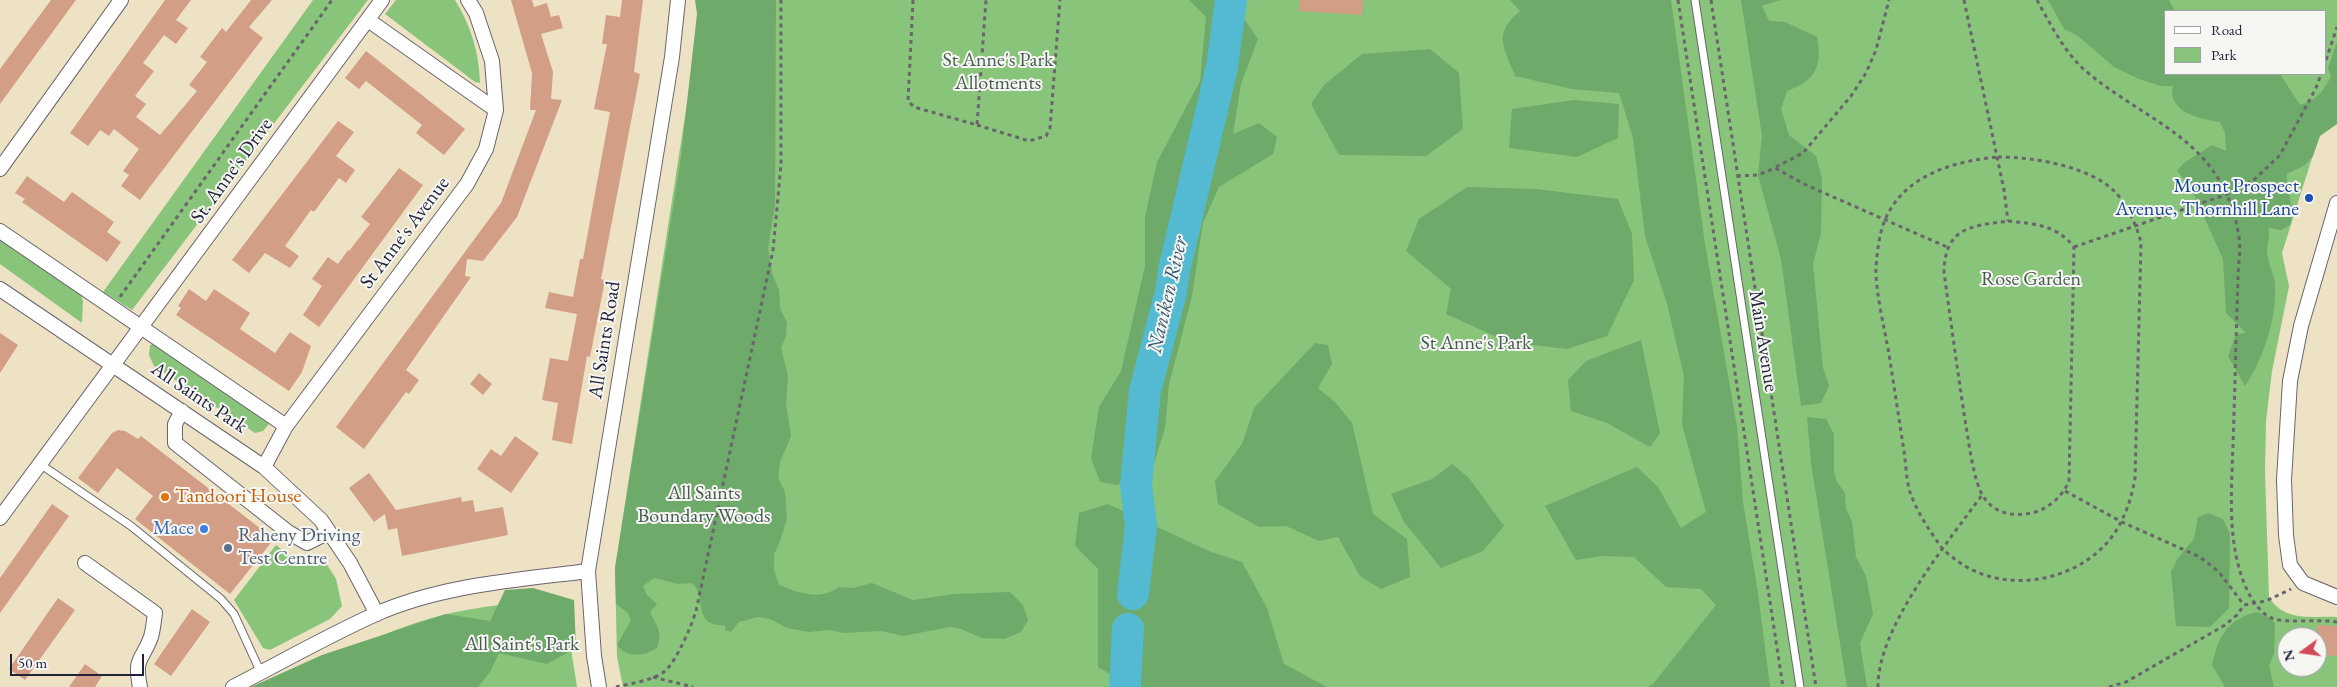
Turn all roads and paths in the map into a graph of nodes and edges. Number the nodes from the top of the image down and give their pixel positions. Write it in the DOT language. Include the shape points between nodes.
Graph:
graph roads {
  1 [pos="122,0"];
  2 [pos="332,0"];
  3 [pos="382,0"];
  4 [pos="468,0"];
  5 [pos="678,0"];
  6 [pos="781,0"];
  7 [pos="913,0"];
  8 [pos="986,0"];
  9 [pos="1060,0"];
  10 [pos="1678,0"];
  11 [pos="1695,0"];
  12 [pos="1711,0"];
  13 [pos="1888,0"];
  14 [pos="1964,0"];
  15 [pos="2036,0"];
  16 [pos="368,20"];
  17 [pos="2337,26"];
  18 [pos="2327,57"];
  19 [pos="2321,75"];
  20 [pos="496,110"];
  21 [pos="977,125"];
  22 [pos="1998,157"];
  23 [pos="1775,168"];
  24 [pos="0,169"];
  25 [pos="1738,176"];
  26 [pos="1722,177"];
  27 [pos="2228,194"];
  28 [pos="2337,203"];
  29 [pos="1885,220"];
  30 [pos="2008,221"];
  31 [pos="2136,225"];
  32 [pos="0,231"];
  33 [pos="1947,246"];
  34 [pos="2074,247"];
  35 [pos="0,290"];
  36 [pos="113,308"];
  37 [pos="141,327"];
  38 [pos="113,366"];
  39 [pos="182,411"];
  40 [pos="286,426"];
  41 [pos="40,464"];
  42 [pos="264,467"];
  43 [pos="2065,491"];
  44 [pos="1982,496"];
  45 [pos="0,518"];
  46 [pos="2122,522"];
  47 [pos="329,532"];
  48 [pos="1942,549"];
  49 [pos="85,563"];
  50 [pos="588,571"];
  51 [pos="2303,583"];
  52 [pos="2337,596"];
  53 [pos="2254,603"];
  54 [pos="2244,605"];
  55 [pos="377,614"];
  56 [pos="2337,622"];
  57 [pos="261,673"];
  58 [pos="653,677"];
  59 [pos="140,687"];
  60 [pos="233,687"];
  61 [pos="599,687"];
  62 [pos="616,687"];
  63 [pos="692,687"];
  64 [pos="1783,687"];
  65 [pos="1800,687"];
  66 [pos="1816,687"];
  67 [pos="1878,687"];
  68 [pos="2109,687"];
  1 -- 24 [label="street"];
  2 -- 36 [label="path"];
  3 -- 16 [label="street, St. Anne's Drive"];
  4 -- 20 [label="street, St Anne's Avenue" via="476,13 492,61"];
  5 -- 50 [label="street, All Saints Road" via="672,58"];
  6 -- 58 [label="path" via="781,165 773,250 696,612 672,661 665,671"];
  7 -- 21 [label="path" via="908,101 914,107"];
  8 -- 21 [label="path"];
  9 -- 21 [label="path" via="1050,128 1046,136 1029,140"];
  10 -- 64 [label="path"];
  11 -- 26 [label="lane, Main Avenue"];
  12 -- 25 [label="path"];
  13 -- 23 [label="path" via="1876,50 1851,96 1803,153"];
  14 -- 22 [label="path"];
  15 -- 27 [label="path" via="2074,59 2088,73 2175,132 2217,173"];
  16 -- 20 [label="street"];
  16 -- 37 [label="street, St. Anne's Drive"];
  17 -- 18 [label="path"];
  19 -- 27 [label="path" via="2280,155 2255,179"];
  20 -- 40 [label="street, St Anne's Avenue" via="486,149 467,184"];
  22 -- 29 [label="path" via="1960,162 1935,171 1913,184"];
  22 -- 30 [label="path"];
  22 -- 31 [label="path" via="2055,163 2097,180 2116,193"];
  23 -- 25 [label="path" via="1758,175"];
  23 -- 29 [label="path"];
  25 -- 26 [label="path"];
  25 -- 66 [label="path"];
  26 -- 65 [label="lane, Main Avenue"];
  27 -- 31 [label="path"];
  27 -- 53 [label="path" via="2239,239 2232,498 2234,548 2239,570"];
  28 -- 51 [label="street" via="2301,326 2290,381 2284,471 2286,535 2290,565"];
  29 -- 33 [label="path"];
  29 -- 48 [label="path" via="1876,270 1910,492"];
  30 -- 33 [label="path" via="1974,226 1963,231"];
  30 -- 34 [label="path" via="2047,226 2059,232"];
  31 -- 34 [label="path"];
  31 -- 46 [label="path" via="2142,261 2135,479"];
  32 -- 36 [label="street"];
  33 -- 44 [label="path" via="1944,272 1958,374"];
  34 -- 43 [label="path" via="2071,460"];
  35 -- 38 [label="street, All Saints Park"];
  36 -- 37 [label="street"];
  37 -- 38 [label="street, St. Anne's Drive"];
  37 -- 40 [label="street"];
  38 -- 39 [label="street, All Saints Park"];
  38 -- 41 [label="street"];
  39 -- 42 [label="street, All Saints Park"];
  39 -- 47 [label="street" via="175,424 175,443 288,532 307,543"];
  40 -- 42 [label="street, St Anne's Avenue"];
  41 -- 45 [label="street"];
  41 -- 57 [label="lane" via="131,526 220,600 234,614"];
  42 -- 47 [label="street, All Saints Park" via="321,520"];
  43 -- 44 [label="path" via="2037,512 2020,514 2001,512"];
  43 -- 46 [label="path"];
  44 -- 48 [label="path"];
  46 -- 48 [label="path" via="2102,549 2078,566 2024,581 1998,580 1968,569"];
  46 -- 54 [label="path" via="2200,557 2219,572"];
  47 -- 55 [label="street, All Saints Park"];
  48 -- 67 [label="path" via="1889,639"];
  49 -- 59 [label="street" via="155,613 151,637 139,657"];
  50 -- 55 [label="street" via="462,588"];
  50 -- 61 [label="street, All Saints Road"];
  51 -- 52 [label="street"];
  51 -- 53 [label="path" via="2266,602"];
  53 -- 54 [label="path"];
  53 -- 56 [label="path" via="2274,619"];
  54 -- 68 [label="path" via="2237,615 2217,630 2126,682"];
  55 -- 57 [label="street"];
  57 -- 60 [label="street"];
  58 -- 62 [label="path"];
  58 -- 63 [label="path"];
}
